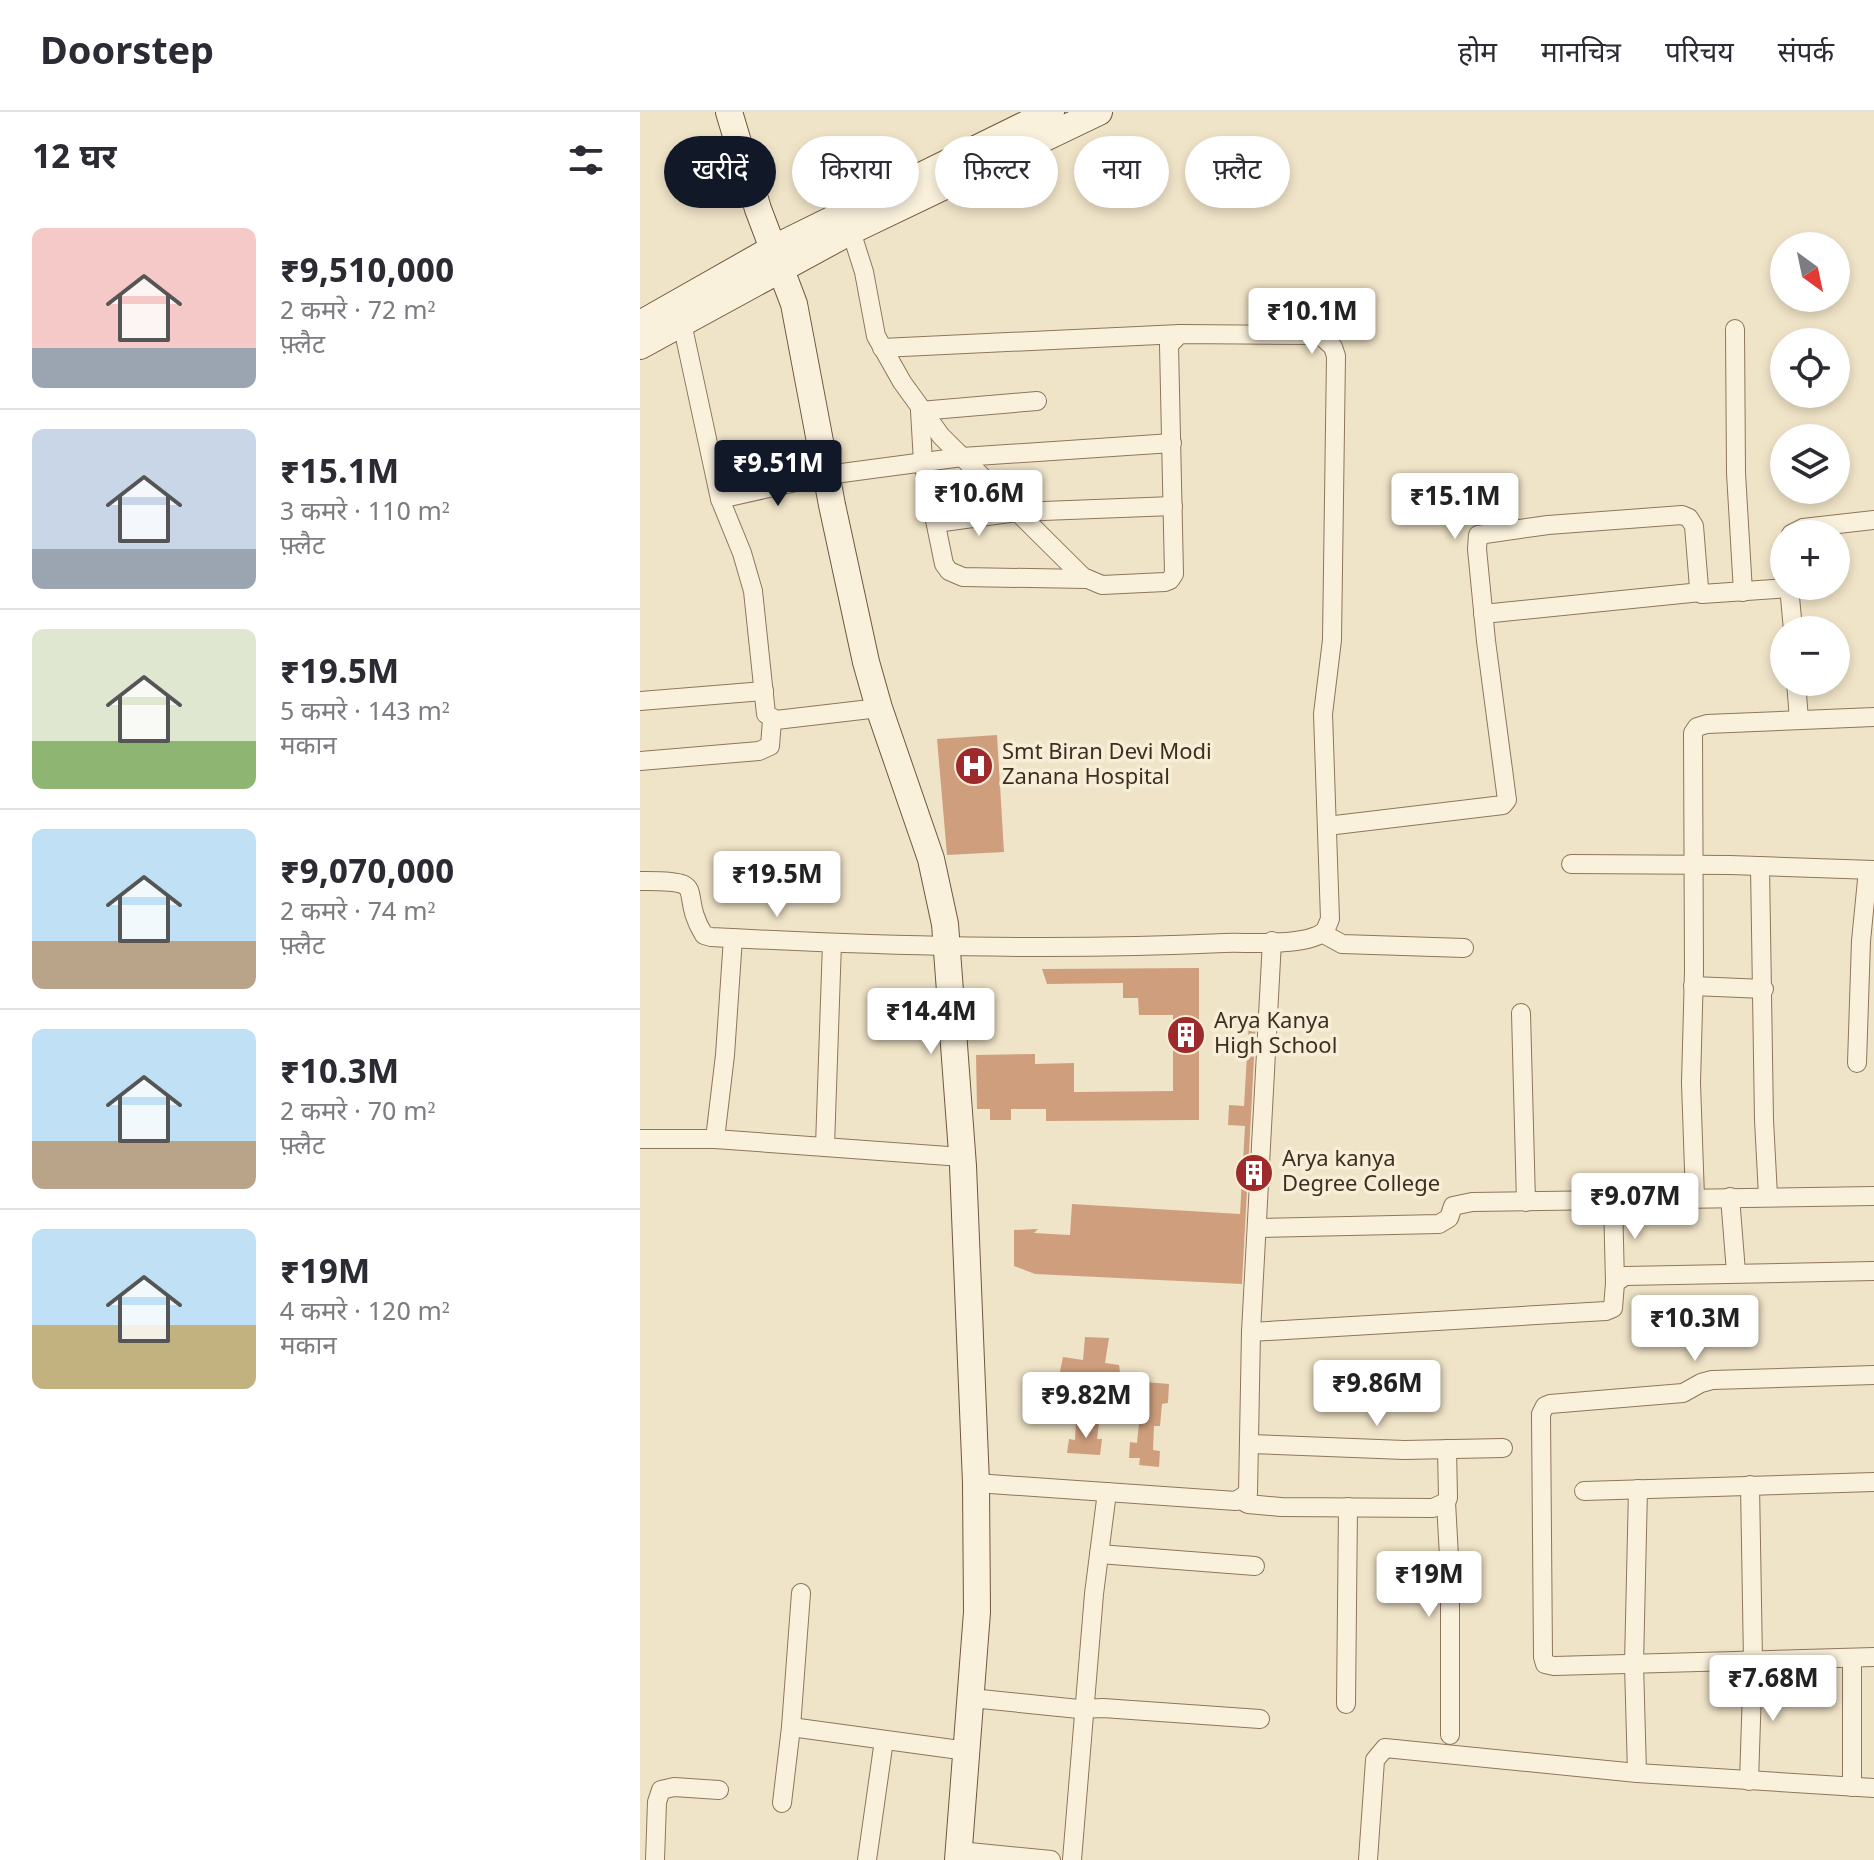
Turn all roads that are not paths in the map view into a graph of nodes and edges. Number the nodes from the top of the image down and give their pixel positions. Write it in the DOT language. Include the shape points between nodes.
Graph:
graph roads {
  1 [pos="729,112"];
  2 [pos="1099,112"];
  3 [pos="1044,120"];
  4 [pos="851,231"];
  5 [pos="778,258"];
  6 [pos="682,323"];
  7 [pos="640,324"];
  8 [pos="1735,329"];
  9 [pos="1180,334"];
  10 [pos="640,346"];
  11 [pos="882,348"];
  12 [pos="1037,401"];
  13 [pos="920,411"];
  14 [pos="1172,443"];
  15 [pos="962,457"];
  16 [pos="923,462"];
  17 [pos="827,475"];
  18 [pos="720,499"];
  19 [pos="1173,506"];
  20 [pos="1017,512"];
  21 [pos="1874,520"];
  22 [pos="936,523"];
  23 [pos="1850,523"];
  24 [pos="1087,579"];
  25 [pos="1770,589"];
  26 [pos="1701,592"];
  27 [pos="1743,592"];
  28 [pos="1483,614"];
  29 [pos="764,691"];
  30 [pos="1797,696"];
  31 [pos="640,701"];
  32 [pos="879,708"];
  33 [pos="1874,717"];
  34 [pos="1799,719"];
  35 [pos="772,720"];
  36 [pos="640,761"];
  37 [pos="1327,826"];
  38 [pos="1571,864"];
  39 [pos="1693,865"];
  40 [pos="1760,866"];
  41 [pos="1871,870"];
  42 [pos="640,881"];
  43 [pos="1322,933"];
  44 [pos="733,938"];
  45 [pos="1272,941"];
  46 [pos="832,943"];
  47 [pos="948,948"];
  48 [pos="1464,948"];
  49 [pos="1693,986"];
  50 [pos="1764,989"];
  51 [pos="1521,1013"];
  52 [pos="1857,1063"];
  53 [pos="640,1139"];
  54 [pos="715,1139"];
  55 [pos="825,1146"];
  56 [pos="962,1157"];
  57 [pos="1768,1196"];
  58 [pos="1874,1196"];
  59 [pos="1730,1197"];
  60 [pos="1695,1198"];
  61 [pos="1613,1200"];
  62 [pos="1526,1202"];
  63 [pos="1258,1228"];
  64 [pos="1874,1271"];
  65 [pos="1736,1272"];
  66 [pos="1615,1283"];
  67 [pos="1251,1332"];
  68 [pos="1874,1375"];
  69 [pos="1250,1444"];
  70 [pos="1503,1448"];
  71 [pos="1447,1449"];
  72 [pos="1874,1482"];
  73 [pos="976,1483"];
  74 [pos="1750,1485"];
  75 [pos="1638,1489"];
  76 [pos="1584,1491"];
  77 [pos="1107,1492"];
  78 [pos="1241,1500"];
  79 [pos="1446,1502"];
  80 [pos="1348,1507"];
  81 [pos="1099,1554"];
  82 [pos="1255,1566"];
  83 [pos="801,1593"];
  84 [pos="1874,1657"];
  85 [pos="1852,1658"];
  86 [pos="1753,1661"];
  87 [pos="1634,1664"];
  88 [pos="971,1698"];
  89 [pos="1346,1704"];
  90 [pos="1083,1709"];
  91 [pos="1260,1719"];
  92 [pos="791,1727"];
  93 [pos="1450,1735"];
  94 [pos="884,1740"];
  95 [pos="967,1751"];
  96 [pos="1637,1773"];
  97 [pos="1749,1781"];
  98 [pos="1852,1787"];
  99 [pos="1874,1788"];
  100 [pos="719,1790"];
  101 [pos="782,1803"];
  102 [pos="958,1856"];
  103 [pos="655,1860"];
  104 [pos="867,1860"];
  105 [pos="1051,1860"];
  106 [pos="1072,1860"];
  107 [pos="1368,1860"];
  1 -- 5 [label="main road"];
  2 -- 3 [label="main road"];
  3 -- 4 [label="main road"];
  3 -- 5 [label="main road"];
  4 -- 5 [label="main road"];
  4 -- 11 [label="street"];
  5 -- 6 [label="main road"];
  5 -- 7 [label="main road"];
  5 -- 17 [label="main road" via="794,304"];
  6 -- 10 [label="main road"];
  6 -- 18 [label="street"];
  8 -- 27 [label="street"];
  9 -- 11 [label="street"];
  9 -- 14 [label="street" via="1169,345"];
  9 -- 37 [label="street" via="1320,335 1336,356 1332,640 1323,714"];
  11 -- 13 [label="street"];
  12 -- 13 [label="street"];
  13 -- 15 [label="street"];
  13 -- 16 [label="street"];
  14 -- 15 [label="street"];
  14 -- 19 [label="street"];
  15 -- 16 [label="street"];
  15 -- 20 [label="street"];
  16 -- 17 [label="street"];
  16 -- 22 [label="street"];
  17 -- 18 [label="street"];
  17 -- 32 [label="main road"];
  18 -- 29 [label="street" via="753,591"];
  19 -- 20 [label="street"];
  19 -- 24 [label="street" via="1175,566 1170,580 1102,585"];
  20 -- 22 [label="street"];
  20 -- 24 [label="street"];
  21 -- 23 [label="street"];
  22 -- 24 [label="street" via="944,564 955,574"];
  25 -- 27 [label="street"];
  26 -- 27 [label="street"];
  26 -- 28 [label="street"];
  26 -- 28 [label="street" via="1689,518 1548,525 1478,535"];
  28 -- 37 [label="street" via="1505,804"];
  29 -- 31 [label="street"];
  29 -- 35 [label="street" via="766,714"];
  30 -- 34 [label="street"];
  32 -- 35 [label="street"];
  32 -- 47 [label="main road" via="931,859"];
  33 -- 34 [label="street"];
  34 -- 39 [label="street" via="1697,727 1692,742"];
  35 -- 36 [label="street" via="770,746 759,751"];
  37 -- 43 [label="street" via="1330,919"];
  38 -- 39 [label="street"];
  39 -- 40 [label="street"];
  39 -- 49 [label="street"];
  40 -- 41 [label="street"];
  40 -- 50 [label="street"];
  41 -- 52 [label="street" via="1861,941"];
  42 -- 44 [label="street" via="685,884 704,935"];
  43 -- 45 [label="street" via="1308,940"];
  43 -- 48 [label="street" via="1342,944"];
  44 -- 46 [label="street"];
  44 -- 54 [label="street"];
  45 -- 47 [label="street"];
  45 -- 63 [label="street"];
  46 -- 47 [label="street"];
  46 -- 55 [label="street"];
  47 -- 56 [label="main road"];
  49 -- 50 [label="street"];
  49 -- 60 [label="street"];
  50 -- 57 [label="street"];
  51 -- 62 [label="street"];
  53 -- 54 [label="street"];
  54 -- 55 [label="street"];
  55 -- 56 [label="street"];
  56 -- 73 [label="main road"];
  57 -- 58 [label="street"];
  57 -- 59 [label="street"];
  59 -- 60 [label="street"];
  59 -- 65 [label="street"];
  60 -- 61 [label="street"];
  61 -- 62 [label="street"];
  61 -- 66 [label="street"];
  62 -- 63 [label="street" via="1457,1204 1439,1224"];
  63 -- 67 [label="street"];
  64 -- 65 [label="street"];
  65 -- 66 [label="street" via="1636,1275"];
  66 -- 67 [label="street" via="1613,1308 1606,1311"];
  67 -- 69 [label="street"];
  68 -- 87 [label="street" via="1712,1380 1683,1393 1545,1406 1543,1661 1554,1666"];
  69 -- 71 [label="street"];
  69 -- 78 [label="street" via="1248,1493"];
  70 -- 71 [label="street"];
  71 -- 79 [label="street"];
  72 -- 74 [label="street"];
  73 -- 77 [label="street"];
  73 -- 88 [label="main road"];
  74 -- 75 [label="street"];
  74 -- 86 [label="street"];
  75 -- 76 [label="street"];
  75 -- 87 [label="street"];
  77 -- 78 [label="street"];
  77 -- 81 [label="street"];
  78 -- 80 [label="street"];
  79 -- 80 [label="street" via="1433,1508"];
  79 -- 93 [label="street"];
  80 -- 89 [label="street"];
  81 -- 82 [label="street"];
  81 -- 90 [label="street"];
  83 -- 92 [label="street"];
  84 -- 85 [label="street"];
  85 -- 86 [label="street"];
  85 -- 98 [label="street"];
  86 -- 87 [label="street"];
  86 -- 97 [label="street"];
  87 -- 96 [label="street"];
  88 -- 90 [label="street"];
  88 -- 95 [label="main road"];
  90 -- 91 [label="street"];
  90 -- 106 [label="street"];
  92 -- 94 [label="street"];
  92 -- 101 [label="street"];
  94 -- 95 [label="street"];
  94 -- 104 [label="street"];
  95 -- 102 [label="main road"];
  96 -- 97 [label="street"];
  96 -- 107 [label="street" via="1385,1748 1375,1760"];
  97 -- 98 [label="street"];
  98 -- 99 [label="street"];
  100 -- 103 [label="street" via="661,1790"];
  102 -- 105 [label="street"];
}
